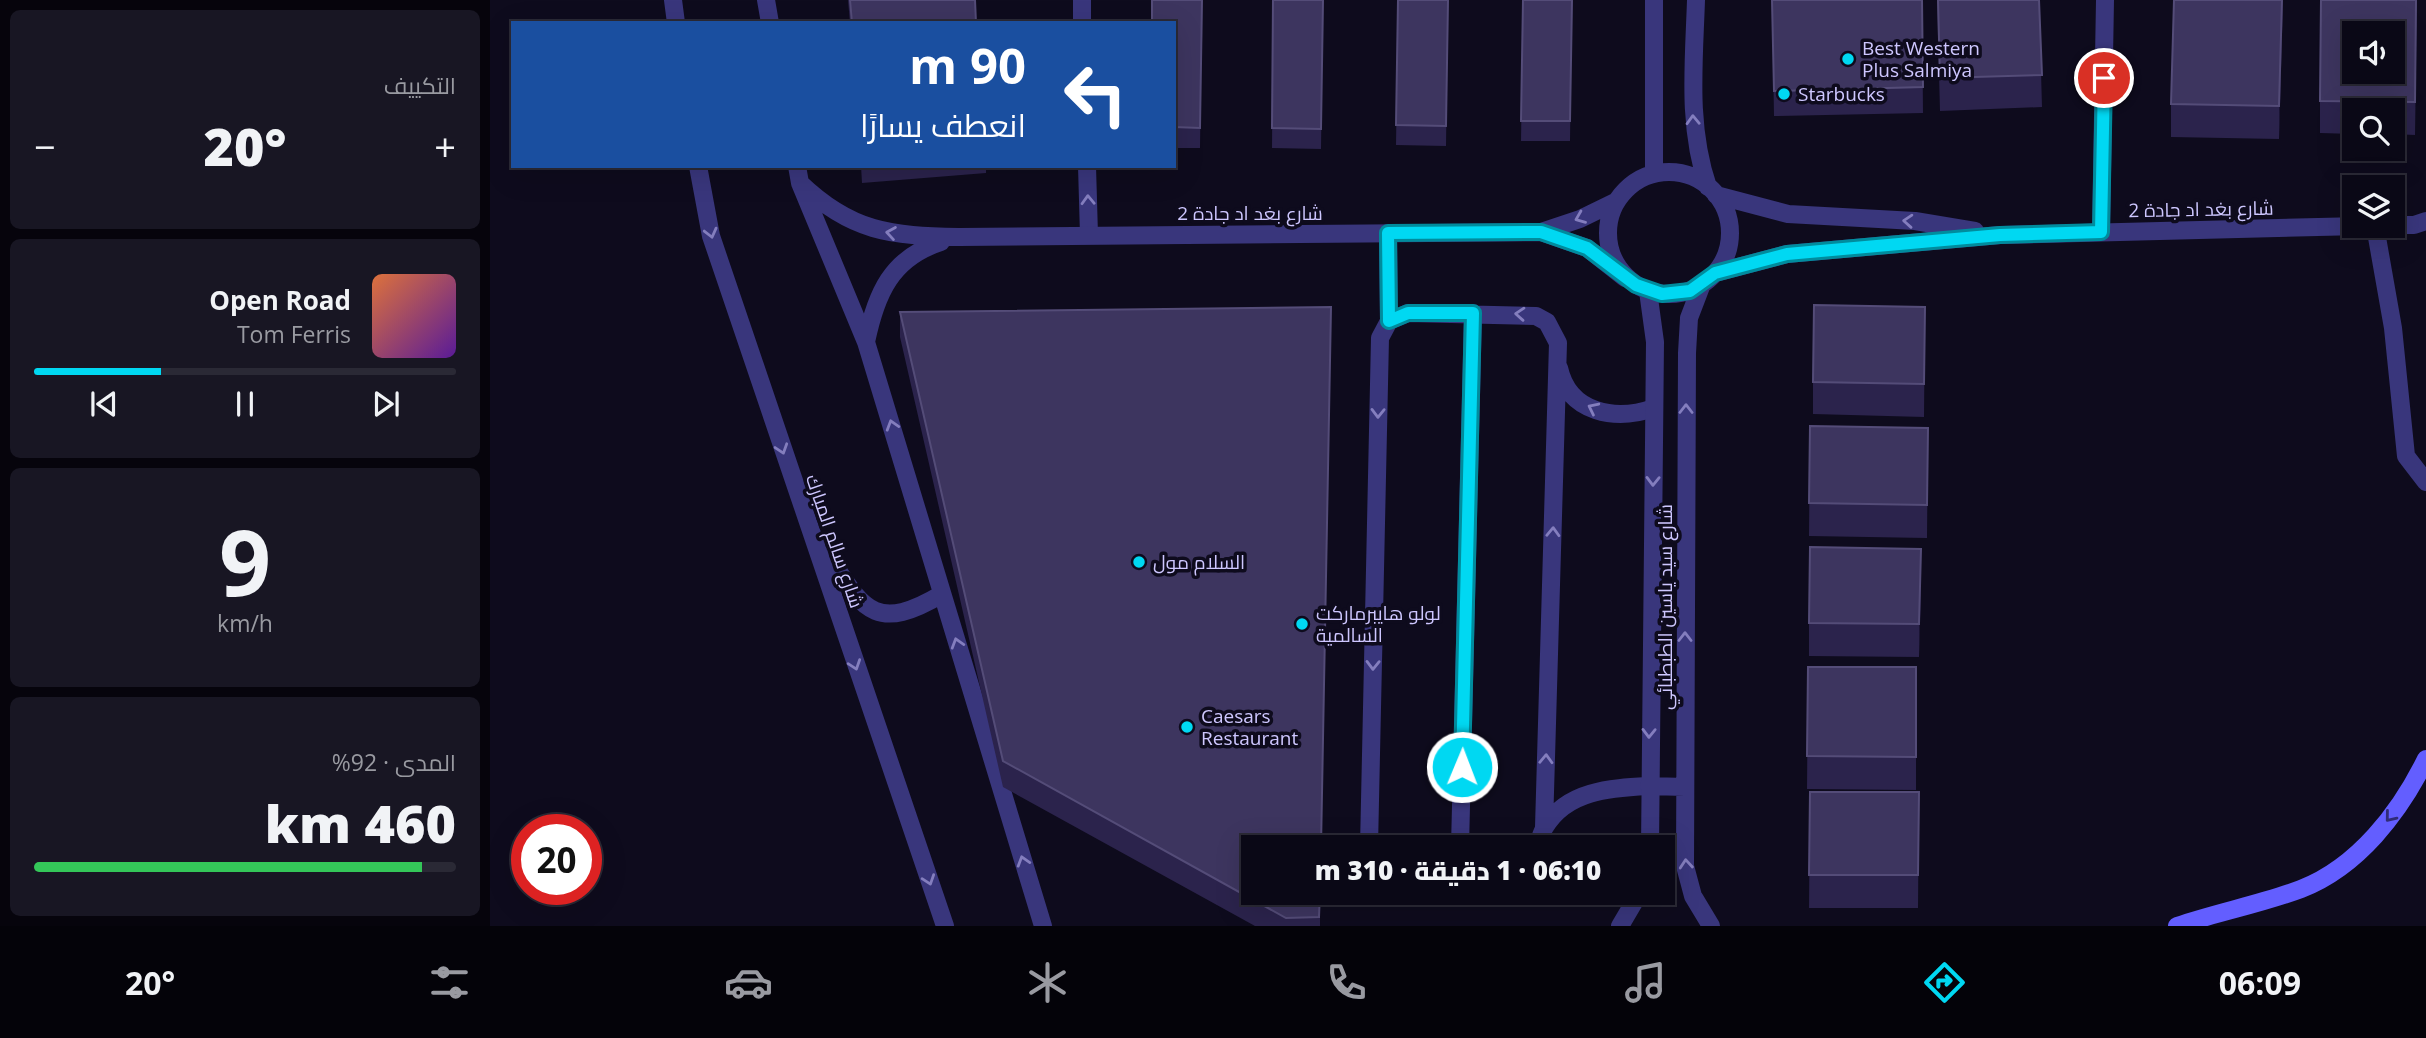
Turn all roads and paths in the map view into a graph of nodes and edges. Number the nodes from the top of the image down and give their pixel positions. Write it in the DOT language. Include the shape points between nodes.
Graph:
graph roads {
  1 [pos="673,0"];
  2 [pos="766,0"];
  3 [pos="1082,0"];
  4 [pos="1654,0"];
  5 [pos="1696,0"];
  6 [pos="2105,0"];
  7 [pos="676,21"];
  8 [pos="770,21"];
  9 [pos="1082,21"];
  10 [pos="698,168"];
  11 [pos="1087,168"];
  12 [pos="1654,174"];
  13 [pos="799,175"];
  14 [pos="1712,191"];
  15 [pos="1617,201"];
  16 [pos="2342,226"];
  17 [pos="1541,232"];
  18 [pos="2101,232"];
  19 [pos="1388,233"];
  20 [pos="1089,234"];
  21 [pos="2000,235"];
  22 [pos="959,237"];
  23 [pos="2377,238"];
  24 [pos="1625,278"];
  25 [pos="1709,278"];
  26 [pos="1648,291"];
  27 [pos="1473,313"];
  28 [pos="1389,321"];
  29 [pos="866,342"];
  30 [pos="1558,359"];
  31 [pos="1654,408"];
  32 [pos="2426,482"];
  33 [pos="807,524"];
  34 [pos="943,594"];
  35 [pos="2426,759"];
  36 [pos="1648,786"];
  37 [pos="1685,787"];
  38 [pos="1544,827"];
  39 [pos="1369,835"];
  40 [pos="1460,835"];
  41 [pos="1541,835"];
  42 [pos="1650,835"];
  43 [pos="1632,905"];
  44 [pos="945,926"];
  45 [pos="1042,926"];
  46 [pos="1620,926"];
  47 [pos="1711,926"];
  48 [pos="2177,926"];
  1 -- 7 [label="street"];
  2 -- 8 [label="street"];
  3 -- 9 [label="street"];
  4 -- 12 [label="street"];
  14 -- 5 [label="street, one-way" via="1699,161 1693,116"];
  6 -- 18 [label="street"];
  10 -- 33 [label="street, شارع سالم المبارك, one-way" via="711,236"];
  20 -- 11 [label="street, one-way"];
  12 -- 14 [label="street" via="1692,177"];
  12 -- 15 [label="street" via="1639,180"];
  22 -- 13 [label="street, شارع بغد اد جادة 2, one-way" via="887,234 854,223 825,206"];
  13 -- 29 [label="street"];
  21 -- 14 [label="street, شارع بغد اد جادة 2, one-way" via="1915,221 1788,214"];
  14 -- 25 [label="street" via="1725,209 1729,243"];
  15 -- 17 [label="street, شارع بغد اد جادة 2, one-way"];
  15 -- 24 [label="street" via="1608,233 1610,249"];
  16 -- 18 [label="street, شارع بغد اد جادة 2"];
  17 -- 19 [label="street, شارع بغد اد جادة 2"];
  17 -- 24 [label="street, شارع بغد اد جادة 2" via="1587,248"];
  18 -- 21 [label="street, شارع بغد اد جادة 2"];
  19 -- 20 [label="street, شارع بغد اد جادة 2"];
  19 -- 28 [label="street"];
  20 -- 22 [label="street, شارع بغد اد جادة 2"];
  21 -- 25 [label="street, شارع بغد اد جادة 2" via="1787,254"];
  22 -- 29 [label="street, شارع بغد اد جادة 2" via="921,248 892,272 874,304"];
  23 -- 32 [label="street" via="2393,328 2406,456"];
  24 -- 26 [label="street"];
  25 -- 26 [label="street" via="1676,294"];
  37 -- 25 [label="street, شارع سيد ياسين الطبطبائي, one-way" via="1687,344 1689,318"];
  26 -- 31 [label="street, شارع سيد ياسين الطبطبائي" via="1655,326"];
  27 -- 28 [label="street" via="1408,313"];
  30 -- 27 [label="street, one-way" via="1554,332 1536,316"];
  27 -- 40 [label="street"];
  28 -- 39 [label="street, one-way" via="1379,348"];
  34 -- 29 [label="street, one-way"];
  31 -- 30 [label="street, one-way" via="1612,416 1591,409 1574,397 1562,379"];
  38 -- 30 [label="street, one-way"];
  31 -- 36 [label="street, شارع سيد ياسين الطبطبائي, one-way"];
  33 -- 34 [label="street" via="855,594 875,612 902,615"];
  33 -- 44 [label="street, شارع سالم المبارك, one-way"];
  45 -- 34 [label="street, one-way"];
  35 -- 48 [label="main road, one-way" via="2398,808 2378,832 2331,872 2304,888"];
  36 -- 37 [label="street"];
  36 -- 38 [label="street" via="1583,796"];
  36 -- 42 [label="street, شارع سيد ياسين الطبطبائي"];
  47 -- 37 [label="street, شارع سيد ياسين الطبطبائي, one-way" via="1686,873"];
  38 -- 41 [label="street"];
  43 -- 46 [label="street"];
}
